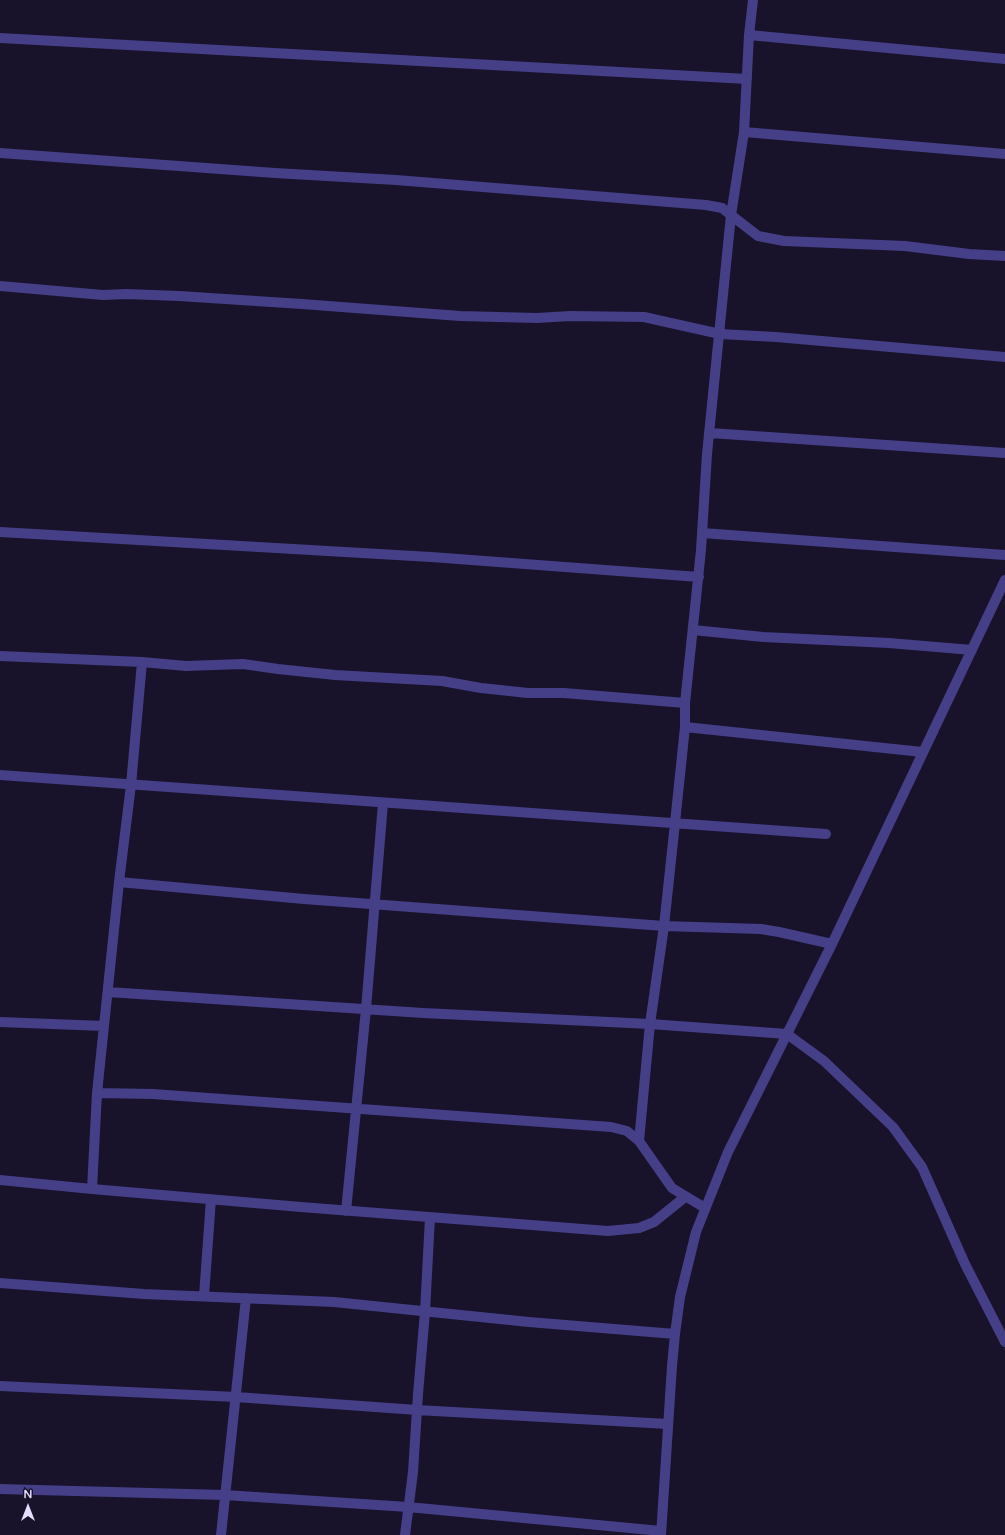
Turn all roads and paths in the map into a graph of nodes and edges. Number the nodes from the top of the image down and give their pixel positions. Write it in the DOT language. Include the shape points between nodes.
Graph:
graph roads {
  1 [pos="753,0"];
  2 [pos="750,35"];
  3 [pos="0,38"];
  4 [pos="1005,59"];
  5 [pos="747,79"];
  6 [pos="744,132"];
  7 [pos="0,153"];
  8 [pos="1005,154"];
  9 [pos="731,215"];
  10 [pos="1005,256"];
  11 [pos="0,286"];
  12 [pos="720,334"];
  13 [pos="1005,357"];
  14 [pos="710,434"];
  15 [pos="1005,453"];
  16 [pos="0,532"];
  17 [pos="702,534"];
  18 [pos="1005,555"];
  19 [pos="699,577"];
  20 [pos="1005,580"];
  21 [pos="693,630"];
  22 [pos="972,650"];
  23 [pos="0,656"];
  24 [pos="142,662"];
  25 [pos="685,703"];
  26 [pos="685,727"];
  27 [pos="922,752"];
  28 [pos="0,775"];
  29 [pos="131,785"];
  30 [pos="383,803"];
  31 [pos="675,823"];
  32 [pos="826,834"];
  33 [pos="119,882"];
  34 [pos="374,904"];
  35 [pos="664,926"];
  36 [pos="832,944"];
  37 [pos="108,992"];
  38 [pos="366,1009"];
  39 [pos="0,1022"];
  40 [pos="650,1024"];
  41 [pos="104,1026"];
  42 [pos="787,1034"];
  43 [pos="97,1093"];
  44 [pos="356,1108"];
  45 [pos="639,1141"];
  46 [pos="0,1180"];
  47 [pos="92,1189"];
  48 [pos="685,1197"];
  49 [pos="212,1199"];
  50 [pos="705,1208"];
  51 [pos="346,1210"];
  52 [pos="430,1217"];
  53 [pos="0,1283"];
  54 [pos="204,1296"];
  55 [pos="246,1298"];
  56 [pos="426,1312"];
  57 [pos="675,1334"];
  58 [pos="1005,1342"];
  59 [pos="0,1386"];
  60 [pos="236,1397"];
  61 [pos="417,1410"];
  62 [pos="668,1424"];
  63 [pos="0,1489"];
  64 [pos="225,1495"];
  65 [pos="408,1507"];
  66 [pos="661,1533"];
  67 [pos="221,1535"];
  68 [pos="405,1535"];
  1 -- 2 [label="street"];
  2 -- 4 [label="street"];
  2 -- 5 [label="street"];
  3 -- 5 [label="street"];
  5 -- 6 [label="street"];
  6 -- 8 [label="street"];
  6 -- 9 [label="street"];
  7 -- 9 [label="street" via="570,193 706,205 722,208"];
  9 -- 10 [label="street" via="758,236 784,241 905,246"];
  9 -- 12 [label="street"];
  11 -- 12 [label="street" via="103,295 187,296 460,316 644,317"];
  12 -- 13 [label="street"];
  12 -- 14 [label="street"];
  14 -- 15 [label="street"];
  14 -- 17 [label="street"];
  16 -- 19 [label="street" via="424,557"];
  17 -- 18 [label="street"];
  17 -- 19 [label="street"];
  19 -- 21 [label="street"];
  20 -- 22 [label="street"];
  21 -- 22 [label="street" via="762,637"];
  21 -- 25 [label="street"];
  22 -- 27 [label="street"];
  23 -- 24 [label="street"];
  24 -- 25 [label="street" via="186,666 243,664 328,674 442,681 521,692"];
  24 -- 29 [label="street"];
  25 -- 26 [label="street"];
  26 -- 27 [label="street"];
  26 -- 31 [label="street"];
  27 -- 36 [label="street"];
  28 -- 29 [label="street"];
  29 -- 30 [label="street"];
  29 -- 33 [label="street"];
  30 -- 31 [label="street"];
  30 -- 34 [label="street"];
  31 -- 32 [label="street"];
  31 -- 35 [label="street"];
  33 -- 34 [label="street"];
  33 -- 37 [label="street"];
  34 -- 35 [label="street"];
  34 -- 38 [label="street"];
  35 -- 36 [label="street" via="761,929"];
  35 -- 40 [label="street"];
  36 -- 42 [label="street"];
  37 -- 38 [label="street"];
  37 -- 41 [label="street"];
  38 -- 40 [label="street"];
  38 -- 44 [label="street"];
  39 -- 41 [label="street"];
  40 -- 42 [label="street"];
  40 -- 45 [label="street"];
  41 -- 43 [label="street"];
  42 -- 50 [label="street" via="728,1152"];
  42 -- 58 [label="street" via="824,1061 893,1127 922,1167 965,1264"];
  43 -- 44 [label="street" via="154,1094"];
  43 -- 47 [label="street"];
  44 -- 45 [label="street" via="611,1127 627,1131"];
  44 -- 51 [label="street"];
  45 -- 48 [label="street" via="672,1188"];
  46 -- 47 [label="street"];
  47 -- 49 [label="street"];
  48 -- 50 [label="street"];
  48 -- 52 [label="street" via="654,1222 640,1228 608,1231"];
  49 -- 51 [label="street"];
  49 -- 54 [label="street"];
  50 -- 57 [label="street" via="689,1259"];
  51 -- 52 [label="street"];
  52 -- 56 [label="street"];
  53 -- 54 [label="street"];
  54 -- 55 [label="street"];
  55 -- 56 [label="street" via="334,1302"];
  55 -- 60 [label="street"];
  56 -- 57 [label="street"];
  56 -- 61 [label="street"];
  57 -- 62 [label="street"];
  59 -- 60 [label="street"];
  60 -- 61 [label="street"];
  60 -- 64 [label="street"];
  61 -- 62 [label="street"];
  61 -- 65 [label="street"];
  62 -- 66 [label="street"];
  63 -- 64 [label="street"];
  64 -- 65 [label="street"];
  64 -- 67 [label="street"];
  65 -- 66 [label="street"];
  65 -- 68 [label="street"];
}
